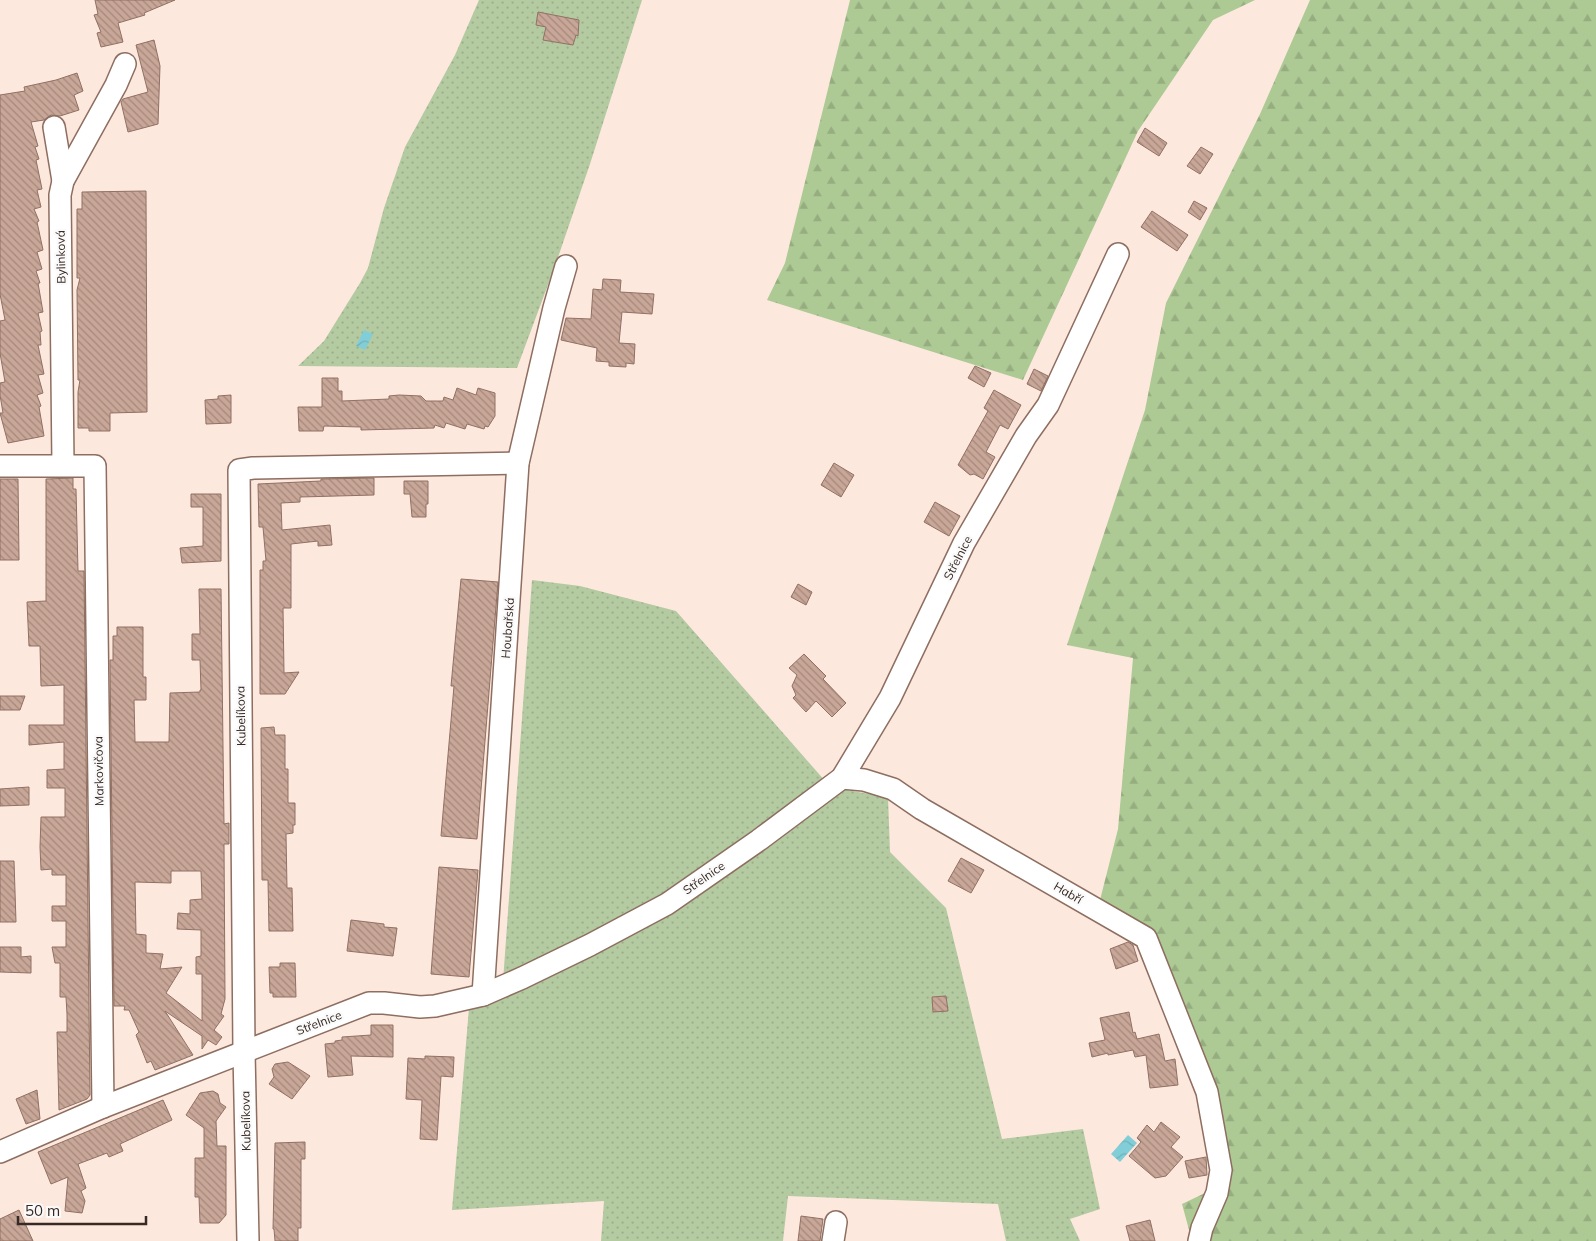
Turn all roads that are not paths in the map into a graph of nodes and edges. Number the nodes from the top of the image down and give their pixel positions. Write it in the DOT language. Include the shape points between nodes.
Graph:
graph roads {
  1 [pos="125,64"];
  2 [pos="54,127"];
  3 [pos="64,181"];
  4 [pos="1118,254"];
  5 [pos="566,266"];
  6 [pos="518,463"];
  7 [pos="64,465"];
  8 [pos="0,466"];
  9 [pos="842,778"];
  10 [pos="483,995"];
  11 [pos="244,1052"];
  12 [pos="103,1107"];
  13 [pos="0,1152"];
  14 [pos="248,1241"];
  15 [pos="1199,1241"];
  1 -- 3 [label="street, Bylinková"];
  2 -- 3 [label="street"];
  3 -- 7 [label="street, Bylinková" via="60,195"];
  4 -- 9 [label="street, Střelnice" via="1048,405 1026,436 964,544 890,698"];
  5 -- 6 [label="street, Houbařská"];
  6 -- 10 [label="street, Houbařská"];
  6 -- 11 [label="street, Kubelíkova" via="239,470"];
  7 -- 8 [label="street"];
  7 -- 12 [label="street, Markovičova" via="95,466"];
  9 -- 10 [label="street, Střelnice" via="667,904 590,945"];
  9 -- 15 [label="street, Habří" via="864,780 892,789 1146,938 1207,1092 1221,1170 1217,1193"];
  10 -- 11 [label="street, Střelnice" via="435,1006 370,1004"];
  11 -- 12 [label="street, Střelnice"];
  11 -- 14 [label="street, Kubelíkova"];
  12 -- 13 [label="street, Střelnice"];
}
